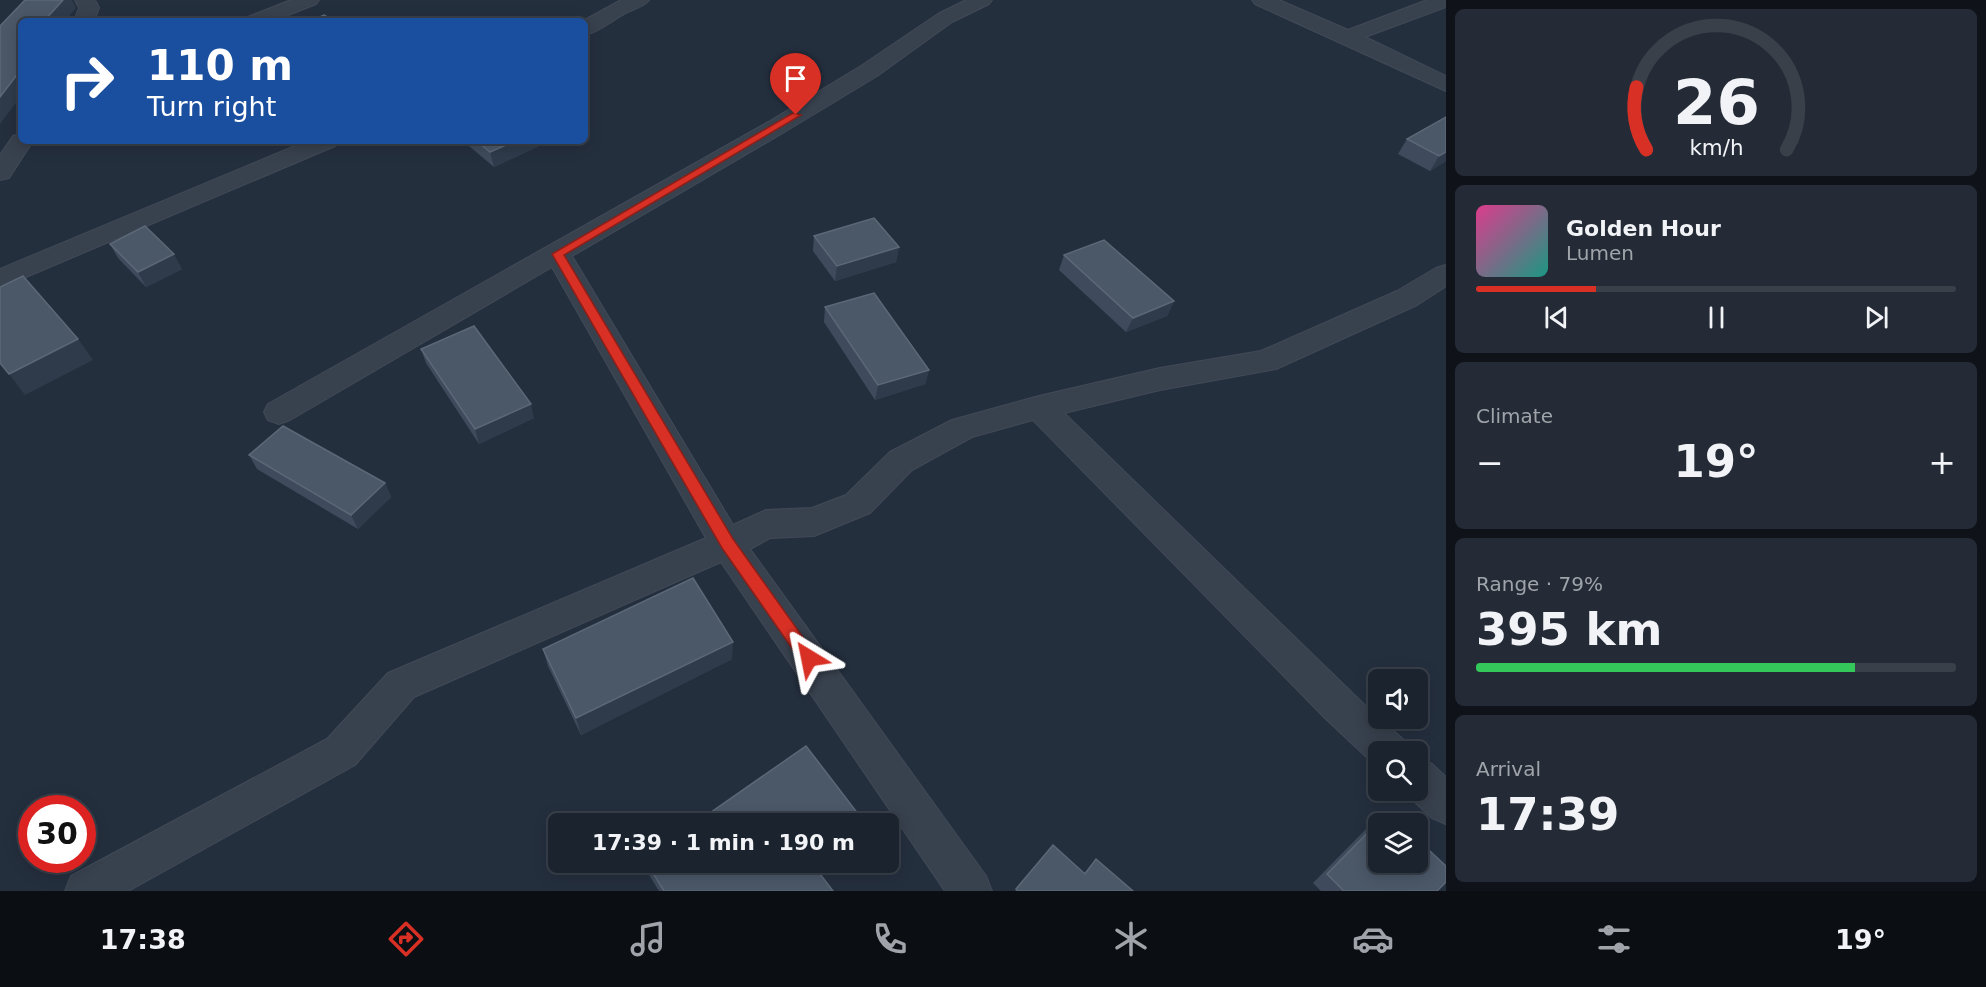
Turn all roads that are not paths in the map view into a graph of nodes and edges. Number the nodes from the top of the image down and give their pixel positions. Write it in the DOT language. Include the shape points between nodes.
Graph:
graph roads {
  1 [pos="85,0"];
  2 [pos="309,0"];
  3 [pos="639,0"];
  4 [pos="982,0"];
  5 [pos="1262,0"];
  6 [pos="1446,0"];
  7 [pos="85,18"];
  8 [pos="263,18"];
  9 [pos="588,27"];
  10 [pos="1347,37"];
  11 [pos="1446,84"];
  12 [pos="19,144"];
  13 [pos="320,144"];
  14 [pos="0,172"];
  15 [pos="558,254"];
  16 [pos="1446,274"];
  17 [pos="0,279"];
  18 [pos="1039,407"];
  19 [pos="279,412"];
  20 [pos="727,544"];
  21 [pos="1377,741"];
  22 [pos="1428,787"];
  23 [pos="1446,804"];
  24 [pos="86,891"];
  25 [pos="971,891"];
  1 -- 7 [label="street" via="89,8"];
  2 -- 8 [label="street"];
  3 -- 9 [label="street"];
  4 -- 15 [label="street" via="945,18 859,77"];
  5 -- 10 [label="street"];
  6 -- 10 [label="street"];
  10 -- 11 [label="street"];
  12 -- 14 [label="street"];
  13 -- 17 [label="street"];
  15 -- 19 [label="street"];
  15 -- 20 [label="street"];
  16 -- 18 [label="street" via="1407,298 1266,361 1160,379"];
  18 -- 20 [label="street" via="963,428 901,461 858,504 814,522 766,524"];
  18 -- 21 [label="street"];
  20 -- 24 [label="street" via="401,685 341,752"];
  20 -- 25 [label="street"];
  22 -- 23 [label="street"];
}
